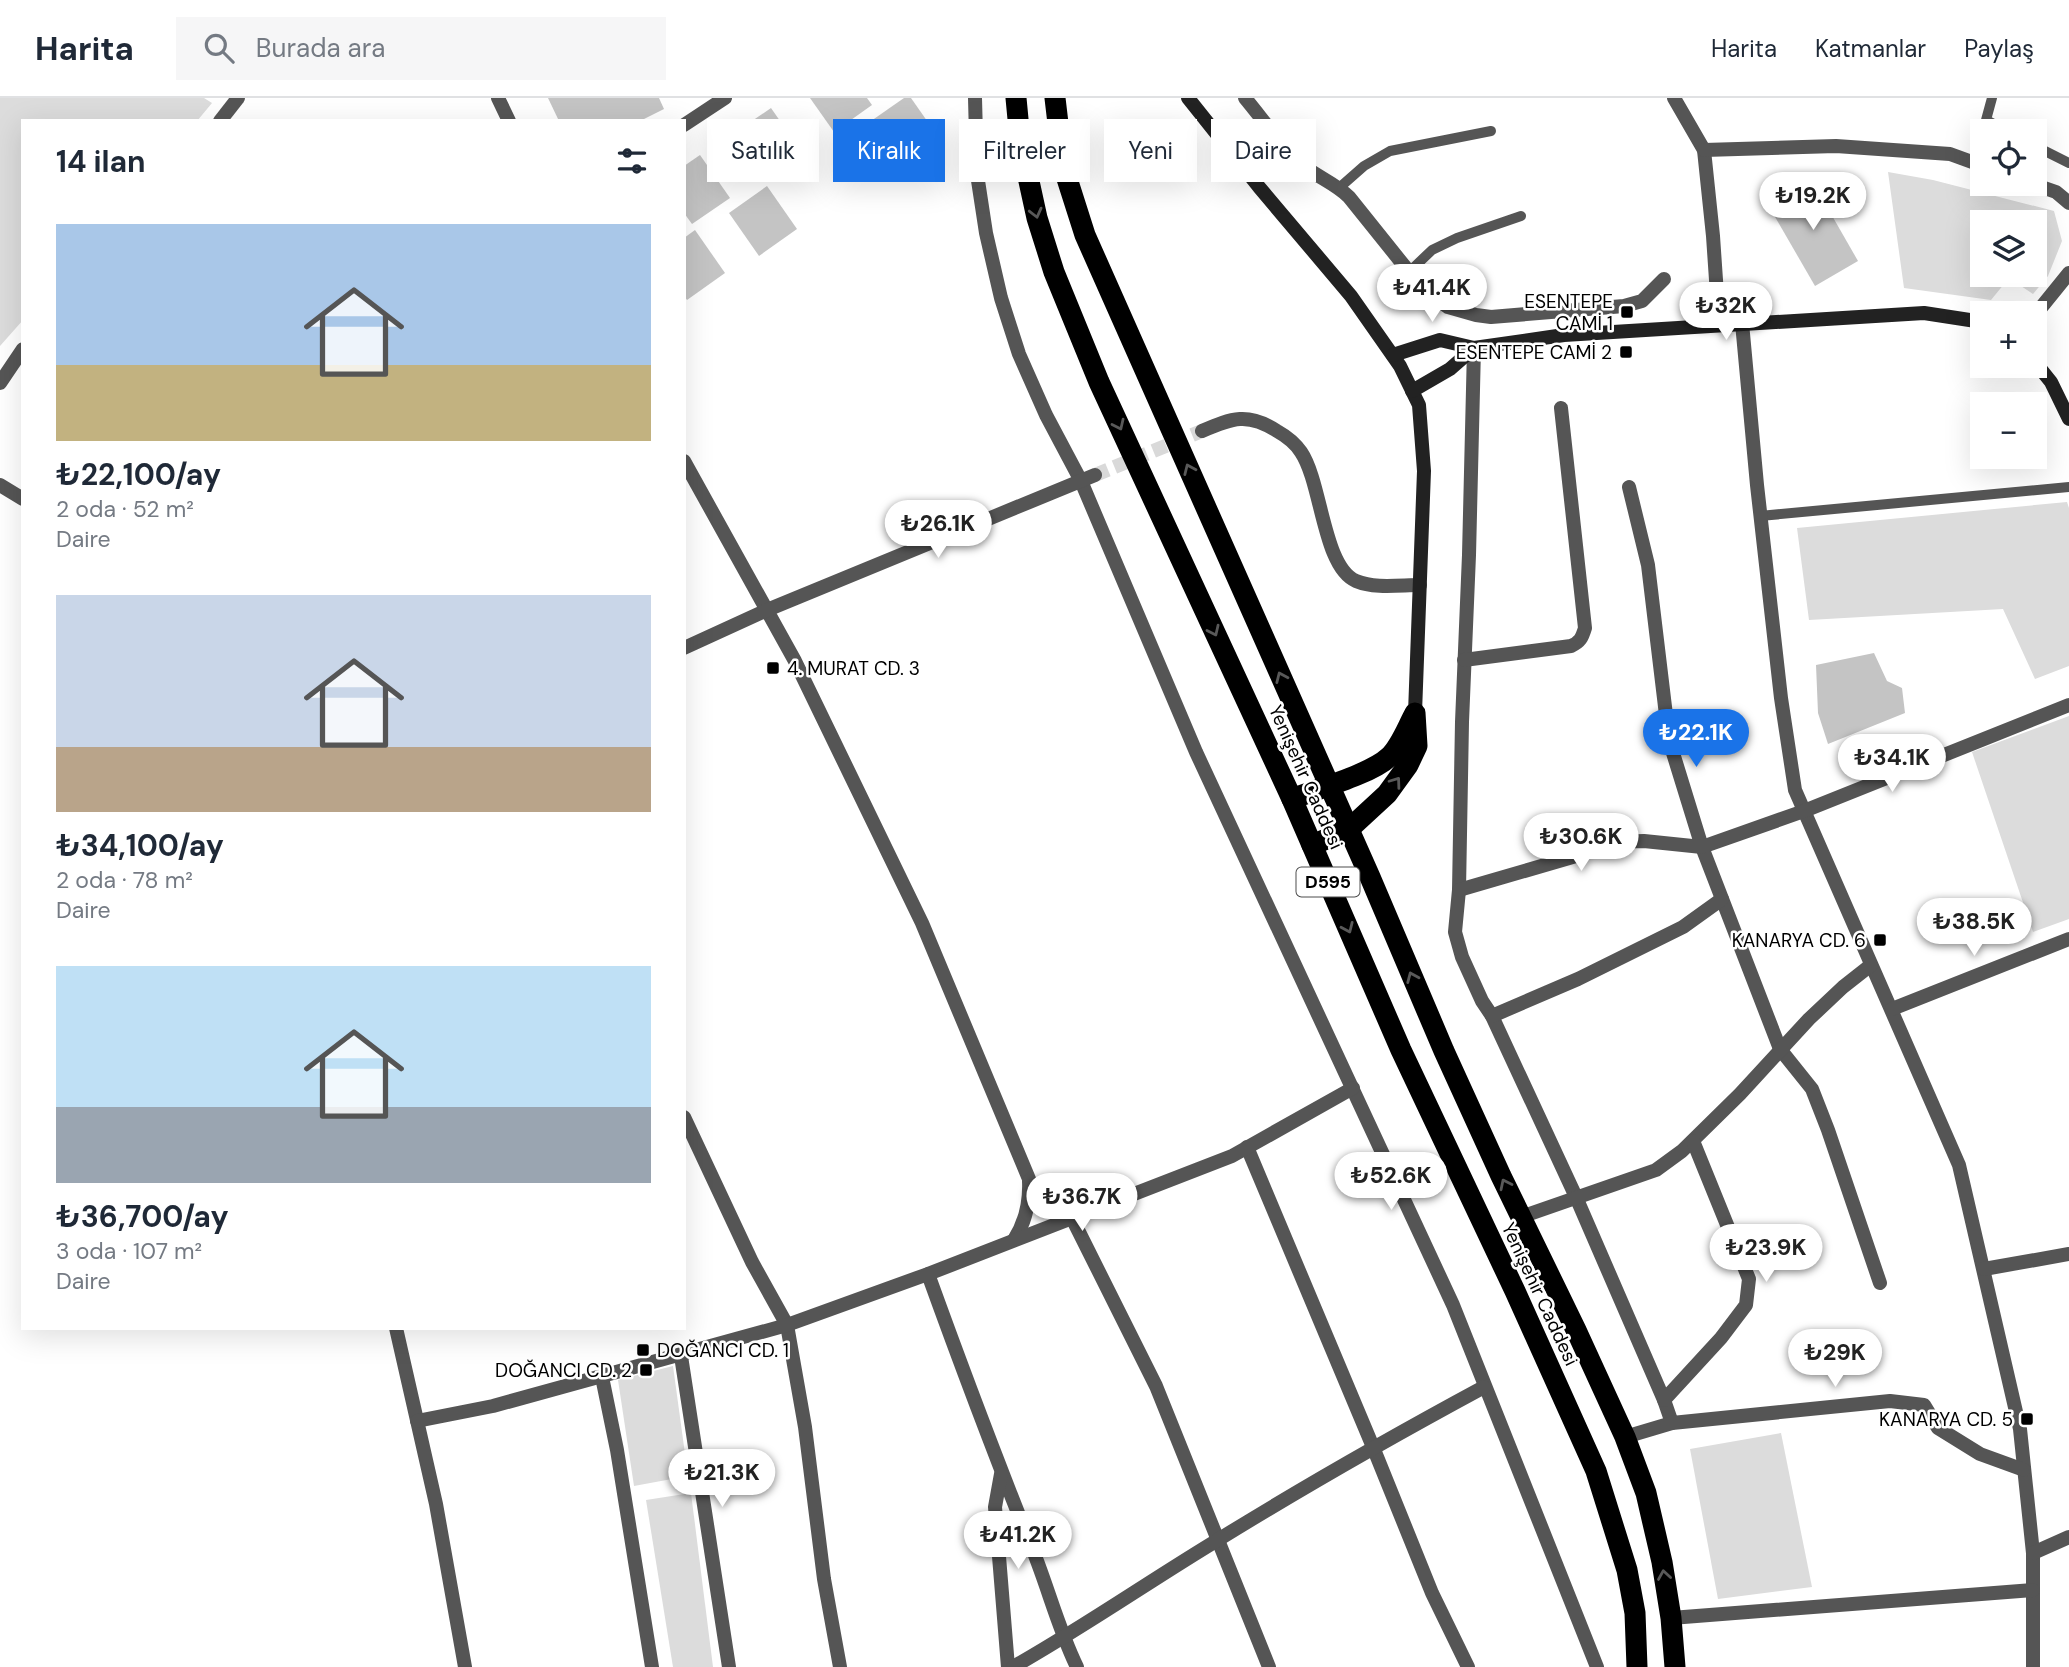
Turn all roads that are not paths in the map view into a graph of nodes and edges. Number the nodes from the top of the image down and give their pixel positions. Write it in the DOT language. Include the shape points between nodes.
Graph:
graph roads {
  1 [pos="238,98"];
  2 [pos="498,98"];
  3 [pos="725,98"];
  4 [pos="975,98"];
  5 [pos="1016,98"];
  6 [pos="1055,98"];
  7 [pos="1188,98"];
  8 [pos="1245,98"];
  9 [pos="1674,98"];
  10 [pos="1992,98"];
  11 [pos="222,119"];
  12 [pos="508,119"];
  13 [pos="1986,119"];
  14 [pos="686,124"];
  15 [pos="1491,131"];
  16 [pos="1704,150"];
  17 [pos="2047,152"];
  18 [pos="1970,161"];
  19 [pos="2069,163"];
  20 [pos="1339,188"];
  21 [pos="2047,189"];
  22 [pos="2069,203"];
  23 [pos="1521,216"];
  24 [pos="1409,272"];
  25 [pos="2069,272"];
  26 [pos="1664,279"];
  27 [pos="2046,301"];
  28 [pos="1970,320"];
  29 [pos="1742,323"];
  30 [pos="1719,324"];
  31 [pos="1474,348"];
  32 [pos="21,352"];
  33 [pos="1393,355"];
  34 [pos="2047,377"];
  35 [pos="0,383"];
  36 [pos="1412,390"];
  37 [pos="1562,408"];
  38 [pos="2069,419"];
  39 [pos="1202,431"];
  40 [pos="686,465"];
  41 [pos="1095,475"];
  42 [pos="1080,481"];
  43 [pos="0,485"];
  44 [pos="1629,487"];
  45 [pos="2069,487"];
  46 [pos="21,498"];
  47 [pos="1760,516"];
  48 [pos="1420,585"];
  49 [pos="767,610"];
  50 [pos="686,647"];
  51 [pos="1464,660"];
  52 [pos="2069,705"];
  53 [pos="1415,713"];
  54 [pos="1328,784"];
  55 [pos="1292,799"];
  56 [pos="1804,811"];
  57 [pos="1348,830"];
  58 [pos="1312,845"];
  59 [pos="1702,847"];
  60 [pos="1459,890"];
  61 [pos="1722,899"];
  62 [pos="2069,939"];
  63 [pos="1871,965"];
  64 [pos="1892,1009"];
  65 [pos="1492,1016"];
  66 [pos="1780,1049"];
  67 [pos="1353,1088"];
  68 [pos="686,1121"];
  69 [pos="1693,1141"];
  70 [pos="1247,1147"];
  71 [pos="1029,1179"];
  72 [pos="1576,1197"];
  73 [pos="1521,1217"];
  74 [pos="1072,1219"];
  75 [pos="1014,1240"];
  76 [pos="2069,1254"];
  77 [pos="1984,1269"];
  78 [pos="928,1274"];
  79 [pos="1880,1283"];
  80 [pos="787,1325"];
  81 [pos="396,1330"];
  82 [pos="681,1356"];
  83 [pos="602,1377"];
  84 [pos="1484,1387"];
  85 [pos="1664,1400"];
  86 [pos="417,1421"];
  87 [pos="1672,1423"];
  88 [pos="1625,1437"];
  89 [pos="1373,1447"];
  90 [pos="2024,1470"];
  91 [pos="1001,1473"];
  92 [pos="2069,1537"];
  93 [pos="1219,1539"];
  94 [pos="2033,1553"];
  95 [pos="2033,1590"];
  96 [pos="1671,1618"];
  97 [pos="1063,1639"];
  98 [pos="465,1667"];
  99 [pos="652,1667"];
  100 [pos="729,1667"];
  101 [pos="840,1667"];
  102 [pos="1011,1667"];
  103 [pos="1077,1667"];
  104 [pos="1269,1667"];
  105 [pos="1468,1667"];
  106 [pos="1597,1667"];
  107 [pos="1637,1667"];
  108 [pos="1675,1667"];
  109 [pos="2033,1667"];
  1 -- 11 [label="street"];
  2 -- 12 [label="street"];
  3 -- 14 [label="street"];
  4 -- 42 [label="street" via="977,174 1001,298 1019,354"];
  5 -- 55 [label="highway, Yenişehir Caddesi / D595, one-way" via="1037,218 1054,272 1099,382"];
  54 -- 6 [label="highway, Yenişehir Caddesi / D595, one-way" via="1085,235 1063,166"];
  7 -- 33 [label="street" via="1351,296"];
  8 -- 20 [label="street" via="1308,169"];
  9 -- 16 [label="street"];
  10 -- 13 [label="lane"];
  15 -- 20 [label="lane" via="1390,151"];
  16 -- 18 [label="street" via="1836,146 1950,154"];
  16 -- 30 [label="street"];
  17 -- 19 [label="lane"];
  20 -- 24 [label="street"];
  21 -- 22 [label="street"];
  23 -- 24 [label="lane" via="1432,250"];
  24 -- 26 [label="street" via="1448,307 1491,317 1624,306 1642,300"];
  25 -- 27 [label="street"];
  28 -- 29 [label="street" via="1924,313"];
  29 -- 30 [label="street"];
  29 -- 47 [label="street"];
  30 -- 31 [label="street" via="1564,335"];
  31 -- 33 [label="street" via="1440,340"];
  31 -- 36 [label="street" via="1450,369"];
  31 -- 51 [label="street"];
  32 -- 35 [label="street"];
  33 -- 36 [label="street"];
  34 -- 38 [label="street"];
  36 -- 48 [label="street" via="1419,405 1424,471"];
  37 -- 51 [label="street" via="1583,636 1571,646"];
  39 -- 48 [label="street" via="1230,419 1247,418 1287,437 1310,470 1330,545 1341,568 1354,581"];
  40 -- 49 [label="street"];
  41 -- 42 [label="street"];
  42 -- 49 [label="street"];
  42 -- 67 [label="street" via="1196,752"];
  43 -- 46 [label="street"];
  44 -- 59 [label="street" via="1648,565 1669,740"];
  45 -- 47 [label="lane"];
  47 -- 56 [label="street" via="1781,698 1795,790"];
  48 -- 53 [label="street"];
  49 -- 50 [label="street"];
  49 -- 71 [label="street" via="922,923"];
  51 -- 60 [label="street"];
  52 -- 56 [label="street"];
  53 -- 54 [label="highway" via="1389,757"];
  57 -- 53 [label="highway, one-way" via="1387,794 1408,765 1417,746"];
  54 -- 55 [label="highway"];
  54 -- 57 [label="highway, Yenişehir Caddesi / D595"];
  55 -- 58 [label="highway, Yenişehir Caddesi / D595"];
  56 -- 59 [label="street"];
  56 -- 63 [label="street"];
  57 -- 58 [label="highway"];
  73 -- 57 [label="highway, Yenişehir Caddesi / D595, one-way"];
  58 -- 107 [label="highway, Yenişehir Caddesi / D595, one-way" via="1401,1050 1596,1471 1627,1570 1635,1613"];
  59 -- 60 [label="street" via="1614,842"];
  59 -- 61 [label="street"];
  60 -- 65 [label="street" via="1455,932 1462,957"];
  61 -- 65 [label="street" via="1683,927"];
  61 -- 66 [label="street"];
  62 -- 64 [label="street"];
  63 -- 64 [label="street"];
  63 -- 66 [label="street"];
  64 -- 77 [label="street" via="1959,1165"];
  65 -- 72 [label="street"];
  66 -- 69 [label="street"];
  66 -- 79 [label="street" via="1812,1089"];
  67 -- 70 [label="street"];
  67 -- 84 [label="street" via="1453,1305"];
  68 -- 80 [label="street"];
  69 -- 72 [label="street" via="1656,1170"];
  69 -- 85 [label="street" via="1749,1279 1746,1305"];
  70 -- 74 [label="street"];
  70 -- 89 [label="street"];
  71 -- 74 [label="street" via="1034,1191 1052,1208"];
  71 -- 75 [label="street" via="1027,1212"];
  72 -- 73 [label="street"];
  72 -- 85 [label="street"];
  73 -- 88 [label="highway, Yenişehir Caddesi / D595"];
  74 -- 75 [label="street"];
  74 -- 93 [label="street" via="1156,1386"];
  75 -- 78 [label="street"];
  76 -- 77 [label="street"];
  77 -- 90 [label="street" via="2020,1429"];
  78 -- 80 [label="street"];
  78 -- 91 [label="street"];
  80 -- 82 [label="street"];
  80 -- 101 [label="street"];
  81 -- 86 [label="street"];
  82 -- 83 [label="street"];
  82 -- 100 [label="street"];
  83 -- 86 [label="street"];
  83 -- 99 [label="street"];
  84 -- 89 [label="street"];
  84 -- 106 [label="street"];
  85 -- 87 [label="street"];
  86 -- 98 [label="street"];
  87 -- 88 [label="street"];
  87 -- 90 [label="street" via="1889,1401 1924,1405 1938,1428 1980,1454"];
  96 -- 88 [label="highway, Yenişehir Caddesi / D595, one-way" via="1646,1493"];
  89 -- 93 [label="street"];
  89 -- 105 [label="street" via="1432,1593"];
  90 -- 94 [label="street"];
  91 -- 97 [label="street"];
  91 -- 102 [label="street" via="995,1507"];
  92 -- 94 [label="street"];
  93 -- 97 [label="street"];
  93 -- 104 [label="street"];
  94 -- 95 [label="street"];
  95 -- 96 [label="street"];
  95 -- 109 [label="street"];
  96 -- 108 [label="highway, Yenişehir Caddesi / D595"];
  97 -- 102 [label="street"];
  97 -- 103 [label="street"];
}
